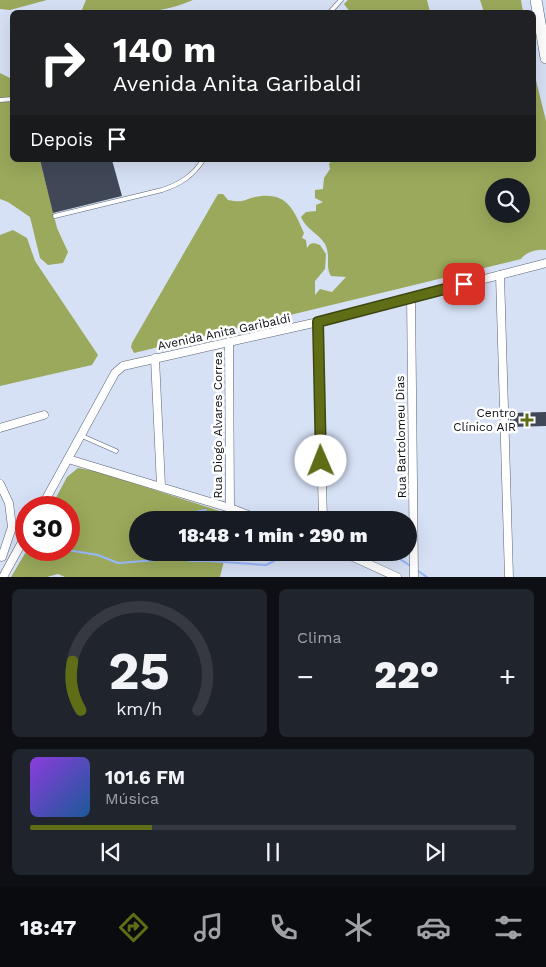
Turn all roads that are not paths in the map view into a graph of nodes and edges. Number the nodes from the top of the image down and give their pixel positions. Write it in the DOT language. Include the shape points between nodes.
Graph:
graph roads {
  1 [pos="341,0"];
  2 [pos="536,0"];
  3 [pos="332,10"];
  4 [pos="546,58"];
  5 [pos="203,162"];
  6 [pos="55,216"];
  7 [pos="546,263"];
  8 [pos="500,275"];
  9 [pos="412,297"];
  10 [pos="318,322"];
  11 [pos="229,342"];
  12 [pos="155,358"];
  13 [pos="44,415"];
  14 [pos="0,428"];
  15 [pos="81,436"];
  16 [pos="116,450"];
  17 [pos="68,459"];
  18 [pos="0,484"];
  19 [pos="161,486"];
  20 [pos="48,496"];
  21 [pos="230,508"];
  22 [pos="238,511"];
  23 [pos="323,511"];
  24 [pos="15,555"];
  25 [pos="1,557"];
  26 [pos="362,561"];
  27 [pos="10,564"];
  28 [pos="3,577"];
  29 [pos="397,577"];
  30 [pos="414,577"];
  31 [pos="509,577"];
  1 -- 3 [label="lane"];
  2 -- 4 [label="main road"];
  5 -- 6 [label="lane" via="196,172 162,190"];
  7 -- 8 [label="street, Avenida Anita Garibaldi"];
  8 -- 9 [label="street, Avenida Anita Garibaldi"];
  8 -- 31 [label="street"];
  9 -- 10 [label="street, Avenida Anita Garibaldi"];
  9 -- 30 [label="street, Rua Bartolomeu Dias"];
  10 -- 11 [label="street, Avenida Anita Garibaldi"];
  10 -- 23 [label="street"];
  11 -- 12 [label="street, Avenida Anita Garibaldi"];
  11 -- 21 [label="street, Rua Diogo Alvares Correa"];
  12 -- 15 [label="street, Avenida Anita Garibaldi" via="123,366 115,373"];
  12 -- 19 [label="street"];
  13 -- 14 [label="street"];
  15 -- 16 [label="lane"];
  15 -- 17 [label="street, Avenida Anita Garibaldi"];
  17 -- 19 [label="street"];
  17 -- 20 [label="street, Avenida Anita Garibaldi"];
  18 -- 25 [label="street" via="9,503 12,527"];
  19 -- 21 [label="street"];
  21 -- 22 [label="street"];
  24 -- 27 [label="street"];
  25 -- 27 [label="street"];
  26 -- 29 [label="street"];
  27 -- 28 [label="street"];
}
